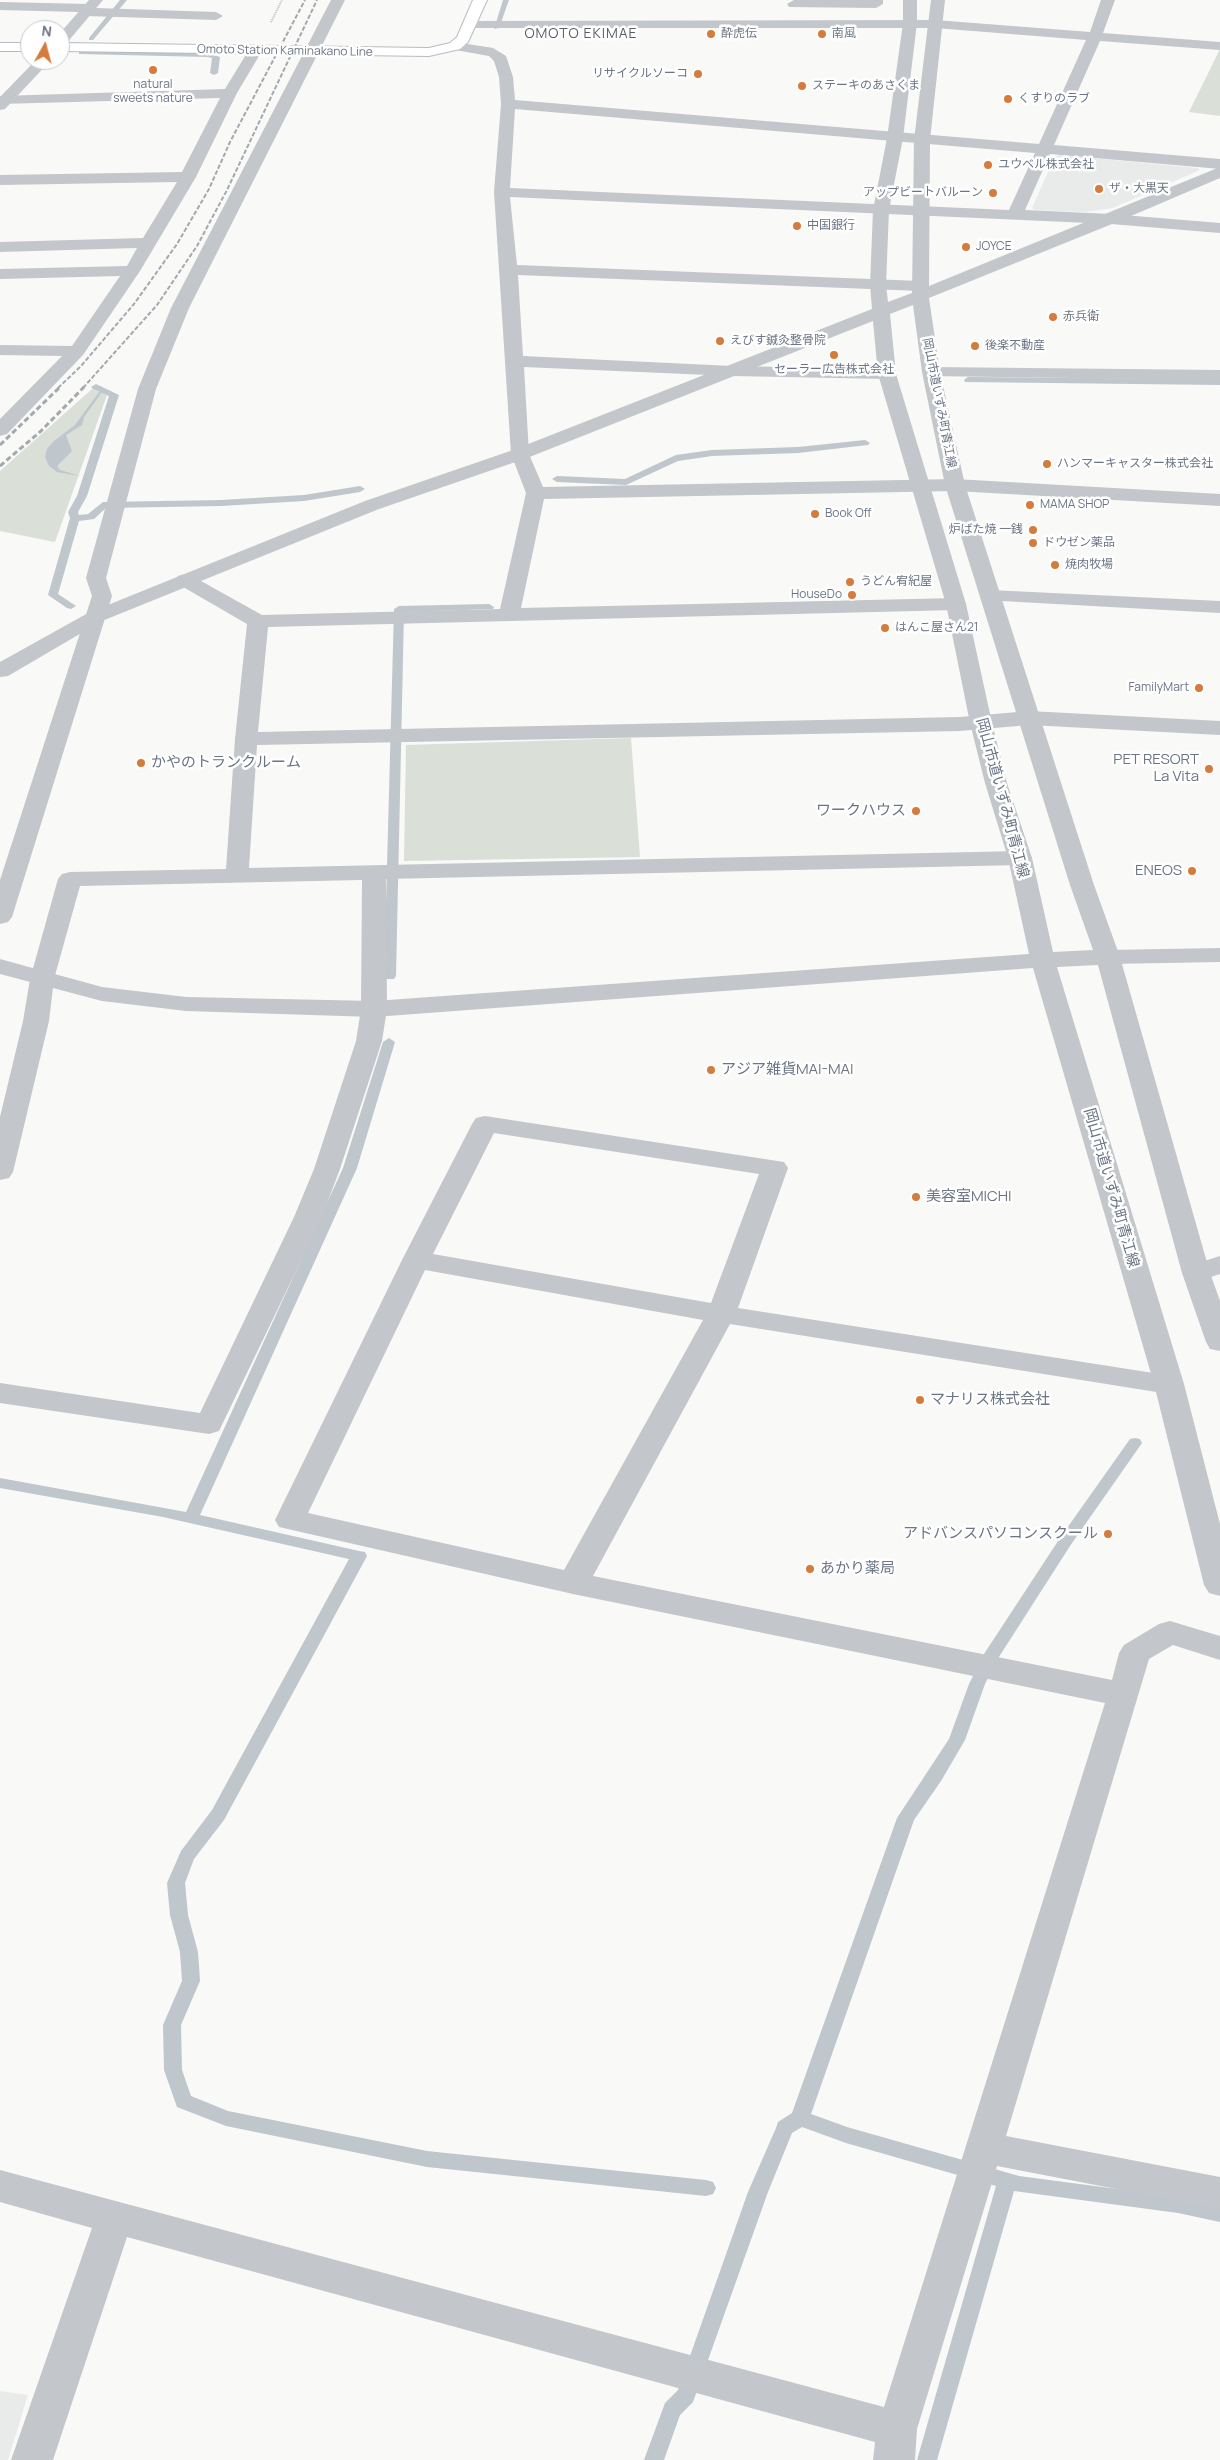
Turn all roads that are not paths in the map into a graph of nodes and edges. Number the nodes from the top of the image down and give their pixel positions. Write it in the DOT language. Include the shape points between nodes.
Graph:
graph roads {
  1 [pos="338,0"];
  2 [pos="480,0"];
  3 [pos="876,0"];
  4 [pos="910,0"];
  5 [pos="938,0"];
  6 [pos="1108,0"];
  7 [pos="794,4"];
  8 [pos="0,6"];
  9 [pos="90,7"];
  10 [pos="216,16"];
  11 [pos="910,23"];
  12 [pos="471,24"];
  13 [pos="935,24"];
  14 [pos="70,30"];
  15 [pos="1095,36"];
  16 [pos="0,46"];
  17 [pos="455,46"];
  18 [pos="1220,46"];
  19 [pos="20,47"];
  20 [pos="70,47"];
  21 [pos="255,51"];
  22 [pos="313,52"];
  23 [pos="34,70"];
  24 [pos="230,93"];
  25 [pos="2,102"];
  26 [pos="508,104"];
  27 [pos="895,138"];
  28 [pos="922,140"];
  29 [pos="1043,150"];
  30 [pos="1220,164"];
  31 [pos="1220,172"];
  32 [pos="188,176"];
  33 [pos="0,180"];
  34 [pos="502,192"];
  35 [pos="880,210"];
  36 [pos="921,211"];
  37 [pos="1015,215"];
  38 [pos="1112,220"];
  39 [pos="1220,228"];
  40 [pos="150,243"];
  41 [pos="0,247"];
  42 [pos="509,270"];
  43 [pos="132,271"];
  44 [pos="0,274"];
  45 [pos="878,285"];
  46 [pos="920,292"];
  47 [pos="881,312"];
  48 [pos="0,350"];
  49 [pos="77,351"];
  50 [pos="515,360"];
  51 [pos="732,371"];
  52 [pos="887,374"];
  53 [pos="1220,375"];
  54 [pos="934,380"];
  55 [pos="1220,388"];
  56 [pos="0,430"];
  57 [pos="520,454"];
  58 [pos="920,485"];
  59 [pos="955,485"];
  60 [pos="536,492"];
  61 [pos="1220,500"];
  62 [pos="185,580"];
  63 [pos="990,596"];
  64 [pos="956,604"];
  65 [pos="1220,607"];
  66 [pos="509,614"];
  67 [pos="95,617"];
  68 [pos="258,620"];
  69 [pos="0,671"];
  70 [pos="1029,718"];
  71 [pos="981,723"];
  72 [pos="1220,728"];
  73 [pos="246,739"];
  74 [pos="1020,858"];
  75 [pos="387,872"];
  76 [pos="237,874"];
  77 [pos="0,917"];
  78 [pos="1220,955"];
  79 [pos="1108,957"];
  80 [pos="1043,960"];
  81 [pos="0,966"];
  82 [pos="42,979"];
  83 [pos="374,1009"];
  84 [pos="0,1172"];
  85 [pos="416,1260"];
  86 [pos="1208,1269"];
  87 [pos="721,1314"];
  88 [pos="1220,1342"];
  89 [pos="1169,1384"];
  90 [pos="0,1393"];
  91 [pos="573,1583"];
  92 [pos="1220,1585"];
  93 [pos="1220,1648"];
  94 [pos="1124,1695"];
  95 [pos="980,2164"];
  96 [pos="0,2186"];
  97 [pos="1220,2193"];
  98 [pos="115,2217"];
  99 [pos="895,2444"];
  100 [pos="32,2460"];
  1 -- 22 [label="street"];
  2 -- 12 [label="main road"];
  3 -- 7 [label="street" via="876,4"];
  4 -- 11 [label="street, 岡山市道いずみ町青江線"];
  5 -- 13 [label="street, 岡山市道いずみ町青江線"];
  6 -- 15 [label="street"];
  8 -- 9 [label="street"];
  9 -- 10 [label="street" via="113,13"];
  9 -- 14 [label="street"];
  11 -- 12 [label="street"];
  11 -- 13 [label="street"];
  11 -- 27 [label="street, 岡山市道いずみ町青江線"];
  12 -- 17 [label="main road"];
  13 -- 15 [label="street"];
  13 -- 28 [label="street, 岡山市道いずみ町青江線"];
  15 -- 18 [label="street"];
  15 -- 29 [label="street"];
  16 -- 19 [label="main road"];
  17 -- 22 [label="main road, Omoto Station Kaminakano Line" via="415,53"];
  17 -- 26 [label="street" via="493,52 501,59"];
  20 -- 21 [label="main road, Omoto Station Kaminakano Line"];
  21 -- 22 [label="main road, Omoto Station Kaminakano Line"];
  21 -- 24 [label="street"];
  22 -- 67 [label="street" via="180,308 147,389 96,578 102,596"];
  23 -- 25 [label="street"];
  24 -- 25 [label="street"];
  24 -- 32 [label="street"];
  26 -- 27 [label="street"];
  26 -- 34 [label="street"];
  27 -- 28 [label="street"];
  27 -- 35 [label="street, 岡山市道いずみ町青江線"];
  28 -- 29 [label="street"];
  28 -- 36 [label="street, 岡山市道いずみ町青江線"];
  29 -- 30 [label="street"];
  29 -- 37 [label="street"];
  31 -- 38 [label="street"];
  32 -- 33 [label="street"];
  32 -- 40 [label="street"];
  34 -- 35 [label="street"];
  34 -- 42 [label="street"];
  35 -- 36 [label="street"];
  35 -- 45 [label="street, 岡山市道いずみ町青江線"];
  36 -- 37 [label="street"];
  36 -- 46 [label="street, 岡山市道いずみ町青江線"];
  37 -- 38 [label="street"];
  38 -- 39 [label="street"];
  38 -- 46 [label="street"];
  40 -- 41 [label="street"];
  40 -- 43 [label="street"];
  42 -- 45 [label="street"];
  42 -- 50 [label="street"];
  43 -- 44 [label="street"];
  43 -- 49 [label="street"];
  45 -- 46 [label="street"];
  45 -- 47 [label="street, 岡山市道いずみ町青江線"];
  46 -- 47 [label="street"];
  46 -- 54 [label="street, 岡山市道いずみ町青江線"];
  47 -- 51 [label="street"];
  47 -- 52 [label="street, 岡山市道いずみ町青江線"];
  48 -- 49 [label="street"];
  49 -- 56 [label="street"];
  50 -- 51 [label="street"];
  50 -- 57 [label="street"];
  51 -- 52 [label="street"];
  51 -- 57 [label="street"];
  52 -- 58 [label="street, 岡山市道いずみ町青江線"];
  53 -- 54 [label="street"];
  54 -- 55 [label="street"];
  54 -- 59 [label="street, 岡山市道いずみ町青江線"];
  57 -- 60 [label="street"];
  57 -- 62 [label="street" via="372,505"];
  58 -- 59 [label="street"];
  58 -- 60 [label="street"];
  58 -- 64 [label="street, 岡山市道いずみ町青江線"];
  59 -- 61 [label="street"];
  59 -- 63 [label="street, 岡山市道いずみ町青江線"];
  60 -- 66 [label="street"];
  62 -- 67 [label="street"];
  62 -- 68 [label="street"];
  63 -- 65 [label="street"];
  63 -- 70 [label="street, 岡山市道いずみ町青江線"];
  64 -- 66 [label="street"];
  64 -- 71 [label="street, 岡山市道いずみ町青江線"];
  66 -- 68 [label="street"];
  67 -- 69 [label="street"];
  67 -- 77 [label="street"];
  68 -- 73 [label="street"];
  70 -- 71 [label="street"];
  70 -- 72 [label="street"];
  70 -- 79 [label="street, 岡山市道いずみ町青江線"];
  71 -- 73 [label="street"];
  71 -- 74 [label="street, 岡山市道いずみ町青江線"];
  73 -- 76 [label="street"];
  74 -- 75 [label="street"];
  74 -- 80 [label="street, 岡山市道いずみ町青江線"];
  75 -- 76 [label="street"];
  75 -- 83 [label="street"];
  76 -- 82 [label="street" via="70,879"];
  78 -- 79 [label="street"];
  79 -- 80 [label="street"];
  79 -- 86 [label="street, 岡山市道いずみ町青江線"];
  80 -- 83 [label="street"];
  80 -- 89 [label="street, 岡山市道いずみ町青江線"];
  81 -- 82 [label="street"];
  82 -- 83 [label="street" via="102,994 186,1004"];
  82 -- 84 [label="street" via="34,1030"];
  83 -- 90 [label="street" via="369,1041 308,1217 209,1424"];
  85 -- 87 [label="street"];
  85 -- 87 [label="street" via="485,1124 775,1168"];
  85 -- 91 [label="street" via="290,1520"];
  86 -- 88 [label="street, 岡山市道いずみ町青江線"];
  87 -- 89 [label="street"];
  87 -- 91 [label="street"];
  89 -- 92 [label="street, 岡山市道いずみ町青江線"];
  91 -- 94 [label="street"];
  93 -- 94 [label="street" via="1170,1632 1135,1653"];
  94 -- 95 [label="street"];
  95 -- 97 [label="street"];
  95 -- 99 [label="street"];
  96 -- 98 [label="street"];
  98 -- 99 [label="street" via="696,2375"];
  98 -- 100 [label="street"];
}
